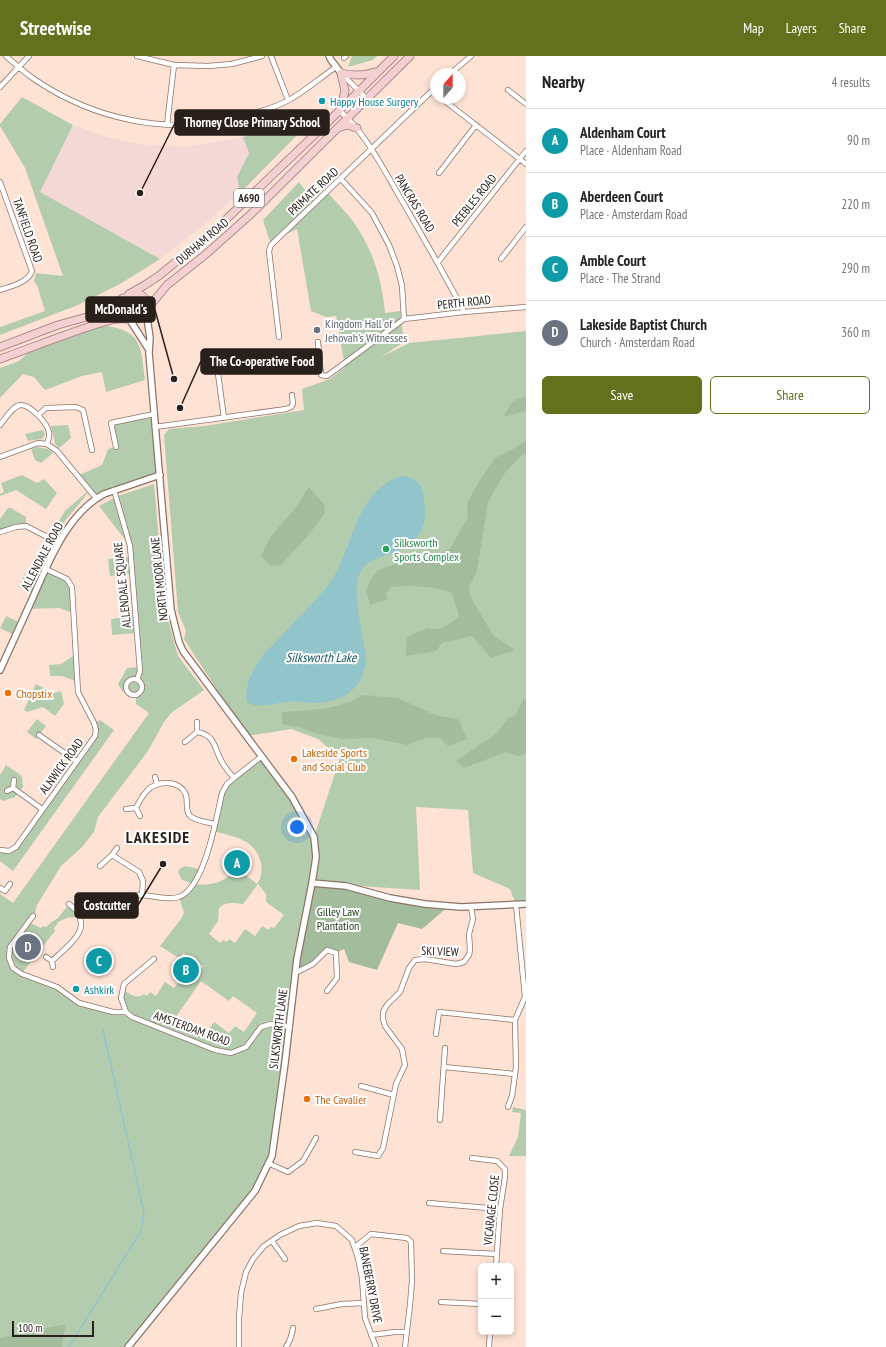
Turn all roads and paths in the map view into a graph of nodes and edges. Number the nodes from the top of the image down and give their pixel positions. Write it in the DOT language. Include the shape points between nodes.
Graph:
graph roads {
  1 [pos="6,56"];
  2 [pos="29,56"];
  3 [pos="137,56"];
  4 [pos="262,56"];
  5 [pos="271,56"];
  6 [pos="329,56"];
  7 [pos="394,56"];
  8 [pos="410,56"];
  9 [pos="471,56"];
  10 [pos="174,65"];
  11 [pos="19,67"];
  12 [pos="457,68"];
  13 [pos="338,70"];
  14 [pos="378,71"];
  15 [pos="0,87"];
  16 [pos="358,90"];
  17 [pos="508,90"];
  18 [pos="430,96"];
  19 [pos="367,99"];
  20 [pos="288,100"];
  21 [pos="449,104"];
  22 [pos="526,104"];
  23 [pos="340,110"];
  24 [pos="348,118"];
  25 [pos="166,125"];
  26 [pos="476,125"];
  27 [pos="357,128"];
  28 [pos="336,129"];
  29 [pos="371,148"];
  30 [pos="526,151"];
  31 [pos="520,160"];
  32 [pos="526,164"];
  33 [pos="439,173"];
  34 [pos="340,179"];
  35 [pos="0,182"];
  36 [pos="526,227"];
  37 [pos="501,260"];
  38 [pos="438,262"];
  39 [pos="0,290"];
  40 [pos="126,296"];
  41 [pos="526,306"];
  42 [pos="147,310"];
  43 [pos="464,312"];
  44 [pos="129,319"];
  45 [pos="404,319"];
  46 [pos="279,337"];
  47 [pos="318,342"];
  48 [pos="0,347"];
  49 [pos="149,350"];
  50 [pos="0,359"];
  51 [pos="216,359"];
  52 [pos="292,395"];
  53 [pos="154,414"];
  54 [pos="38,415"];
  55 [pos="224,418"];
  56 [pos="0,425"];
  57 [pos="155,427"];
  58 [pos="47,444"];
  59 [pos="116,447"];
  60 [pos="92,450"];
  61 [pos="0,458"];
  62 [pos="160,475"];
  63 [pos="114,490"];
  64 [pos="96,498"];
  65 [pos="1,533"];
  66 [pos="59,543"];
  67 [pos="46,569"];
  68 [pos="0,670"];
  69 [pos="137,680"];
  70 [pos="198,722"];
  71 [pos="197,732"];
  72 [pos="39,735"];
  73 [pos="185,742"];
  74 [pos="262,756"];
  75 [pos="76,761"];
  76 [pos="155,777"];
  77 [pos="234,778"];
  78 [pos="14,780"];
  79 [pos="157,784"];
  80 [pos="13,788"];
  81 [pos="6,791"];
  82 [pos="136,808"];
  83 [pos="126,809"];
  84 [pos="42,810"];
  85 [pos="140,816"];
  86 [pos="214,824"];
  87 [pos="117,848"];
  88 [pos="0,850"];
  89 [pos="112,855"];
  90 [pos="100,866"];
  91 [pos="312,883"];
  92 [pos="10,884"];
  93 [pos="0,888"];
  94 [pos="142,895"];
  95 [pos="69,904"];
  96 [pos="526,904"];
  97 [pos="516,905"];
  98 [pos="470,907"];
  99 [pos="79,913"];
  100 [pos="33,916"];
  101 [pos="46,957"];
  102 [pos="154,958"];
  103 [pos="52,961"];
  104 [pos="53,967"];
  105 [pos="295,973"];
  106 [pos="327,991"];
  107 [pos="126,1012"];
  108 [pos="515,1020"];
  109 [pos="290,1027"];
  110 [pos="436,1034"];
  111 [pos="445,1048"];
  112 [pos="444,1067"];
  113 [pos="514,1074"];
  114 [pos="361,1086"];
  115 [pos="394,1095"];
  116 [pos="508,1108"];
  117 [pos="440,1120"];
  118 [pos="316,1138"];
  119 [pos="355,1152"];
  120 [pos="472,1158"];
  121 [pos="268,1163"];
  122 [pos="429,1203"];
  123 [pos="500,1209"];
  124 [pos="272,1241"];
  125 [pos="355,1247"];
  126 [pos="443,1251"];
  127 [pos="496,1254"];
  128 [pos="285,1258"];
  129 [pos="496,1263"];
  130 [pos="441,1302"];
  131 [pos="364,1303"];
  132 [pos="478,1304"];
  133 [pos="316,1308"];
  134 [pos="293,1328"];
  135 [pos="407,1332"];
  136 [pos="371,1335"];
  137 [pos="490,1335"];
  138 [pos="128,1347"];
  139 [pos="239,1347"];
  140 [pos="286,1347"];
  141 [pos="376,1347"];
  142 [pos="405,1347"];
  143 [pos="489,1347"];
  1 -- 11 [label="street"];
  2 -- 11 [label="street"];
  3 -- 10 [label="street"];
  4 -- 10 [label="street" via="232,64"];
  5 -- 20 [label="street"];
  6 -- 13 [label="street"];
  7 -- 14 [label="highway, DURHAM ROAD / A690"];
  8 -- 19 [label="highway, DURHAM ROAD / A690"];
  9 -- 12 [label="street"];
  10 -- 25 [label="street"];
  11 -- 15 [label="street"];
  11 -- 25 [label="street" via="33,79 77,104 136,122"];
  13 -- 14 [label="highway" via="352,76"];
  13 -- 16 [label="street"];
  13 -- 20 [label="street"];
  13 -- 23 [label="highway" via="345,91"];
  14 -- 16 [label="highway, DURHAM ROAD / A690"];
  16 -- 19 [label="street"];
  16 -- 23 [label="highway, DURHAM ROAD / A690"];
  17 -- 22 [label="street"];
  18 -- 29 [label="street, PRIMATE ROAD"];
  19 -- 24 [label="highway, DURHAM ROAD / A690"];
  20 -- 25 [label="street" via="267,109 223,121"];
  21 -- 26 [label="street"];
  23 -- 24 [label="street, PANCRAS ROAD"];
  23 -- 40 [label="highway, DURHAM ROAD / A690" via="218,227 146,285"];
  24 -- 27 [label="street, PANCRAS ROAD"];
  24 -- 28 [label="highway, DURHAM ROAD / A690"];
  26 -- 31 [label="street"];
  26 -- 33 [label="street"];
  27 -- 28 [label="highway" via="347,125"];
  27 -- 29 [label="street, PANCRAS ROAD"];
  28 -- 42 [label="highway, DURHAM ROAD / A690" via="251,214 167,285"];
  29 -- 34 [label="street, PRIMATE ROAD"];
  29 -- 38 [label="street, PANCRAS ROAD"];
  30 -- 31 [label="street, PEEBLES ROAD"];
  31 -- 32 [label="street"];
  31 -- 38 [label="street, PEEBLES ROAD"];
  34 -- 45 [label="street" via="372,213 389,245 402,286"];
  34 -- 46 [label="street, PRIMATE ROAD" via="271,245"];
  35 -- 39 [label="street, TANFIELD ROAD" via="32,271 26,280"];
  36 -- 37 [label="street"];
  38 -- 43 [label="street, PANCRAS ROAD"];
  40 -- 42 [label="highway" via="137,294 144,298"];
  40 -- 44 [label="highway" via="120,309"];
  40 -- 48 [label="highway, DURHAM ROAD / A690" via="94,315 58,325"];
  41 -- 43 [label="street, PERTH ROAD"];
  42 -- 44 [label="highway, DURHAM ROAD" via="140,318"];
  42 -- 49 [label="street, NORTH MOOR LANE"];
  43 -- 45 [label="street, PERTH ROAD"];
  44 -- 49 [label="street, NORTH MOOR LANE"];
  44 -- 50 [label="highway, DURHAM ROAD" via="103,322"];
  45 -- 47 [label="street" via="328,376 321,375"];
  49 -- 53 [label="street, NORTH MOOR LANE"];
  51 -- 55 [label="street"];
  52 -- 55 [label="street" via="293,404 286,409"];
  53 -- 57 [label="street, NORTH MOOR LANE"];
  53 -- 59 [label="street" via="111,423"];
  54 -- 56 [label="street" via="27,406 21,405"];
  54 -- 58 [label="street" via="49,433"];
  54 -- 60 [label="street" via="46,408 76,407 83,410"];
  55 -- 57 [label="street"];
  57 -- 62 [label="street, NORTH MOOR LANE"];
  58 -- 61 [label="street" via="38,443"];
  58 -- 64 [label="street" via="57,451"];
  62 -- 63 [label="street, ALLENDALE ROAD"];
  62 -- 74 [label="street, NORTH MOOR LANE" via="171,610 179,642 183,651"];
  63 -- 64 [label="street, ALLENDALE ROAD"];
  63 -- 69 [label="street, ALLENDALE SQUARE" via="130,546 140,671"];
  64 -- 66 [label="street, ALLENDALE ROAD" via="74,519"];
  65 -- 66 [label="street" via="26,526"];
  66 -- 67 [label="street, ALLENDALE ROAD"];
  67 -- 68 [label="street, ALLENDALE ROAD"];
  67 -- 75 [label="street, ALNWICK ROAD" via="67,579 72,587 78,692 96,730 95,736"];
  70 -- 71 [label="street"];
  71 -- 73 [label="street"];
  71 -- 77 [label="street" via="212,740 223,764"];
  72 -- 75 [label="street"];
  74 -- 77 [label="street"];
  74 -- 91 [label="street, NORTH MOOR LANE" via="292,797 314,838 316,857"];
  75 -- 84 [label="street, ALNWICK ROAD"];
  76 -- 79 [label="street"];
  77 -- 86 [label="street" via="222,793"];
  78 -- 80 [label="street"];
  79 -- 82 [label="street" via="146,791"];
  79 -- 86 [label="street" via="171,784 181,788 186,796 190,816"];
  80 -- 81 [label="street"];
  80 -- 84 [label="street"];
  82 -- 83 [label="street"];
  82 -- 85 [label="street"];
  84 -- 88 [label="street, ALNWICK ROAD" via="16,847 9,851"];
  86 -- 94 [label="street" via="202,870 189,891 173,898"];
  87 -- 89 [label="street"];
  89 -- 90 [label="street"];
  89 -- 94 [label="street" via="139,872 143,881"];
  91 -- 98 [label="street" via="346,886 418,903"];
  91 -- 105 [label="street, SILKSWORTH LANE"];
  92 -- 93 [label="street" via="5,891"];
  94 -- 99 [label="street" via="130,896"];
  95 -- 99 [label="street"];
  96 -- 97 [label="street"];
  97 -- 98 [label="street"];
  97 -- 108 [label="street" via="525,997"];
  98 -- 115 [label="street, SKI VIEW" via="473,919 469,934 469,956 464,962 456,964 416,960 409,968 400,992 387,1005 384,1012 385,1026 402,1050 405,1065"];
  99 -- 103 [label="street" via="79,932"];
  100 -- 107 [label="street, AMSTERDAM ROAD" via="10,947 9,958 13,968 57,987 79,1003 113,1012"];
  101 -- 103 [label="street"];
  102 -- 107 [label="street" via="124,984 121,998"];
  103 -- 104 [label="street"];
  105 -- 106 [label="street" via="313,964 328,950 336,953 337,978"];
  105 -- 109 [label="street, SILKSWORTH LANE"];
  107 -- 109 [label="street, AMSTERDAM ROAD" via="132,1017 215,1050 231,1053 246,1047 261,1027 271,1024"];
  108 -- 110 [label="street" via="438,1012"];
  108 -- 113 [label="street"];
  109 -- 121 [label="street, SILKSWORTH LANE" via="272,1156"];
  111 -- 112 [label="street"];
  112 -- 113 [label="street"];
  112 -- 117 [label="street"];
  113 -- 116 [label="street"];
  114 -- 115 [label="street"];
  115 -- 119 [label="street, SKI VIEW" via="383,1148 378,1156"];
  118 -- 121 [label="street" via="302,1161 288,1172"];
  120 -- 123 [label="street, VICARAGE CLOSE" via="497,1161 505,1169"];
  121 -- 138 [label="street, SILKSWORTH LANE" via="255,1191"];
  122 -- 123 [label="street"];
  123 -- 127 [label="street, VICARAGE CLOSE"];
  124 -- 125 [label="street, BANEBERRY DRIVE" via="299,1226 317,1223 336,1226 352,1240"];
  124 -- 128 [label="street"];
  124 -- 139 [label="street, BANEBERRY DRIVE" via="253,1259 246,1272 238,1318"];
  125 -- 131 [label="street, BANEBERRY DRIVE"];
  125 -- 135 [label="street" via="371,1234 407,1238 411,1242 412,1282"];
  126 -- 127 [label="street"];
  127 -- 129 [label="street, VICARAGE CLOSE"];
  130 -- 132 [label="street"];
  131 -- 133 [label="street"];
  131 -- 136 [label="street, BANEBERRY DRIVE" via="365,1318"];
  134 -- 140 [label="street"];
  135 -- 136 [label="street"];
  135 -- 142 [label="street"];
  136 -- 141 [label="street, BANEBERRY DRIVE"];
  137 -- 143 [label="street"];
}
